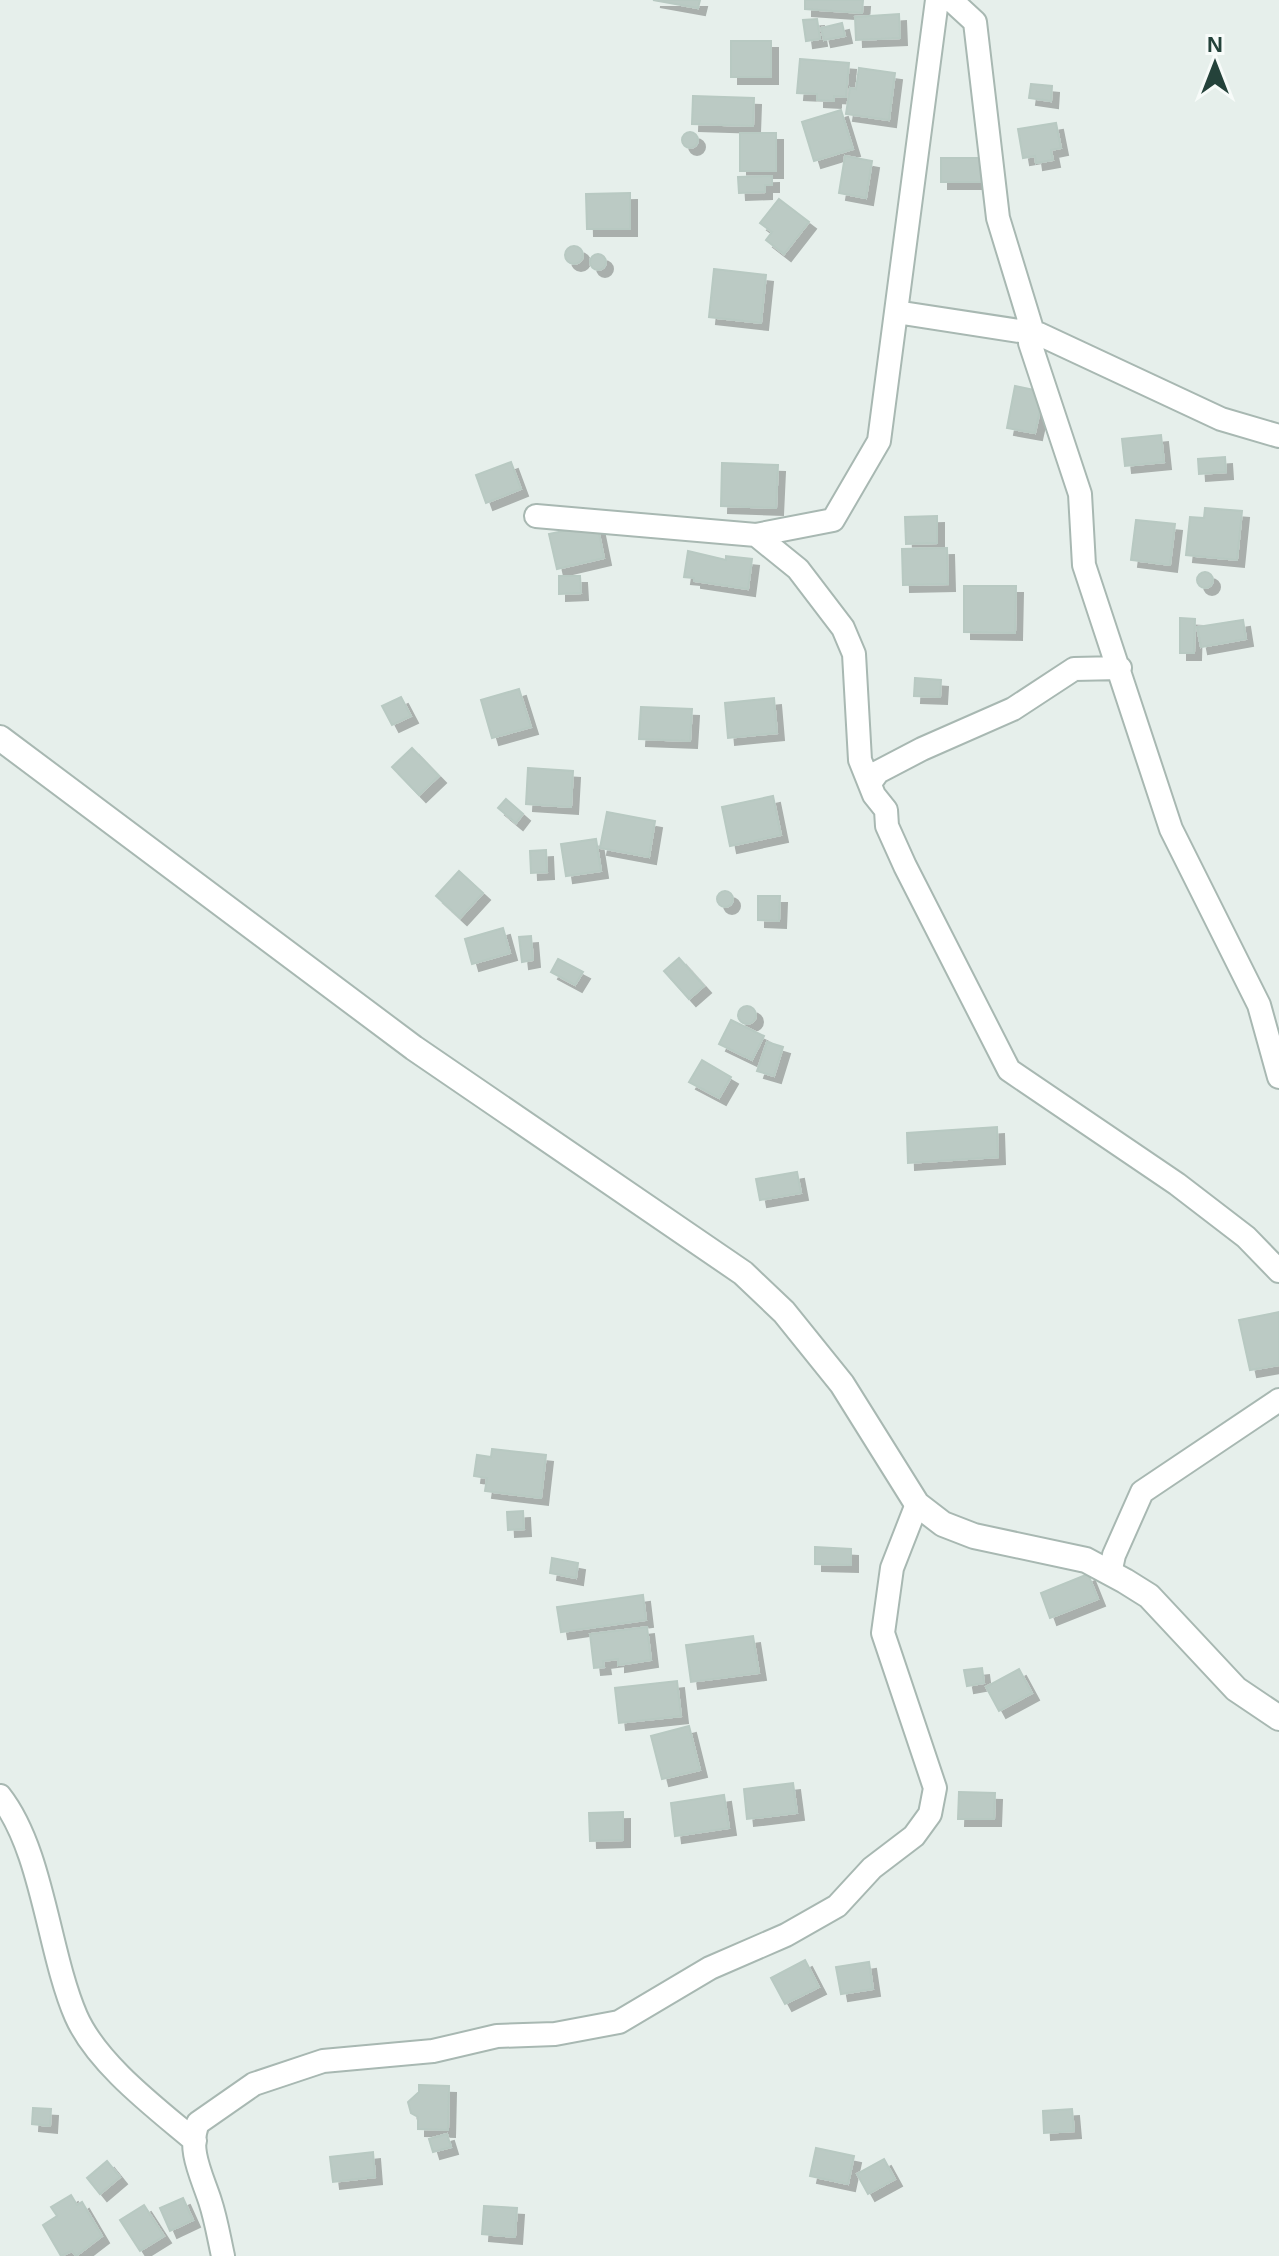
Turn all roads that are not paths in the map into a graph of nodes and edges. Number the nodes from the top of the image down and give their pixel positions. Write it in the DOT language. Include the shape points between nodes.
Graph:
graph roads {
  1 [pos="937,0"];
  2 [pos="951,0"];
  3 [pos="896,312"];
  4 [pos="1028,332"];
  5 [pos="1279,436"];
  6 [pos="536,516"];
  7 [pos="756,535"];
  8 [pos="1120,668"];
  9 [pos="0,738"];
  10 [pos="870,783"];
  11 [pos="1279,1077"];
  12 [pos="1279,1271"];
  13 [pos="1279,1400"];
  14 [pos="917,1504"];
  15 [pos="1110,1573"];
  16 [pos="1279,1718"];
  17 [pos="0,1796"];
  18 [pos="195,2141"];
  19 [pos="223,2256"];
  1 -- 3 [label="street"];
  2 -- 4 [label="street" via="975,22 998,218 1031,326"];
  3 -- 4 [label="street"];
  3 -- 7 [label="street" via="879,441 833,520"];
  4 -- 5 [label="street" via="1221,419"];
  4 -- 8 [label="street" via="1080,494 1084,565"];
  6 -- 7 [label="street"];
  7 -- 10 [label="street" via="798,569 843,628 854,654 860,760"];
  8 -- 10 [label="street" via="1074,669 1013,709 878,772"];
  8 -- 11 [label="street" via="1171,829 1259,1005"];
  9 -- 14 [label="street" via="414,1048 743,1273 784,1312 842,1384"];
  10 -- 12 [label="street" via="886,810 887,826 905,866 1009,1070 1177,1184 1246,1237"];
  13 -- 15 [label="street" via="1142,1492"];
  14 -- 15 [label="street" via="943,1524 974,1536 1086,1560"];
  14 -- 18 [label="street" via="892,1568 883,1633 935,1788 930,1814 914,1836 872,1868 837,1906 710,1968 619,2022 555,2034 497,2036 433,2051 323,2061 254,2084 198,2123"];
  15 -- 16 [label="street" via="1149,1596 1236,1689"];
  17 -- 18 [label="street" via="12,1811 27,1853 76,2017 96,2049"];
  18 -- 19 [label="street"];
}
